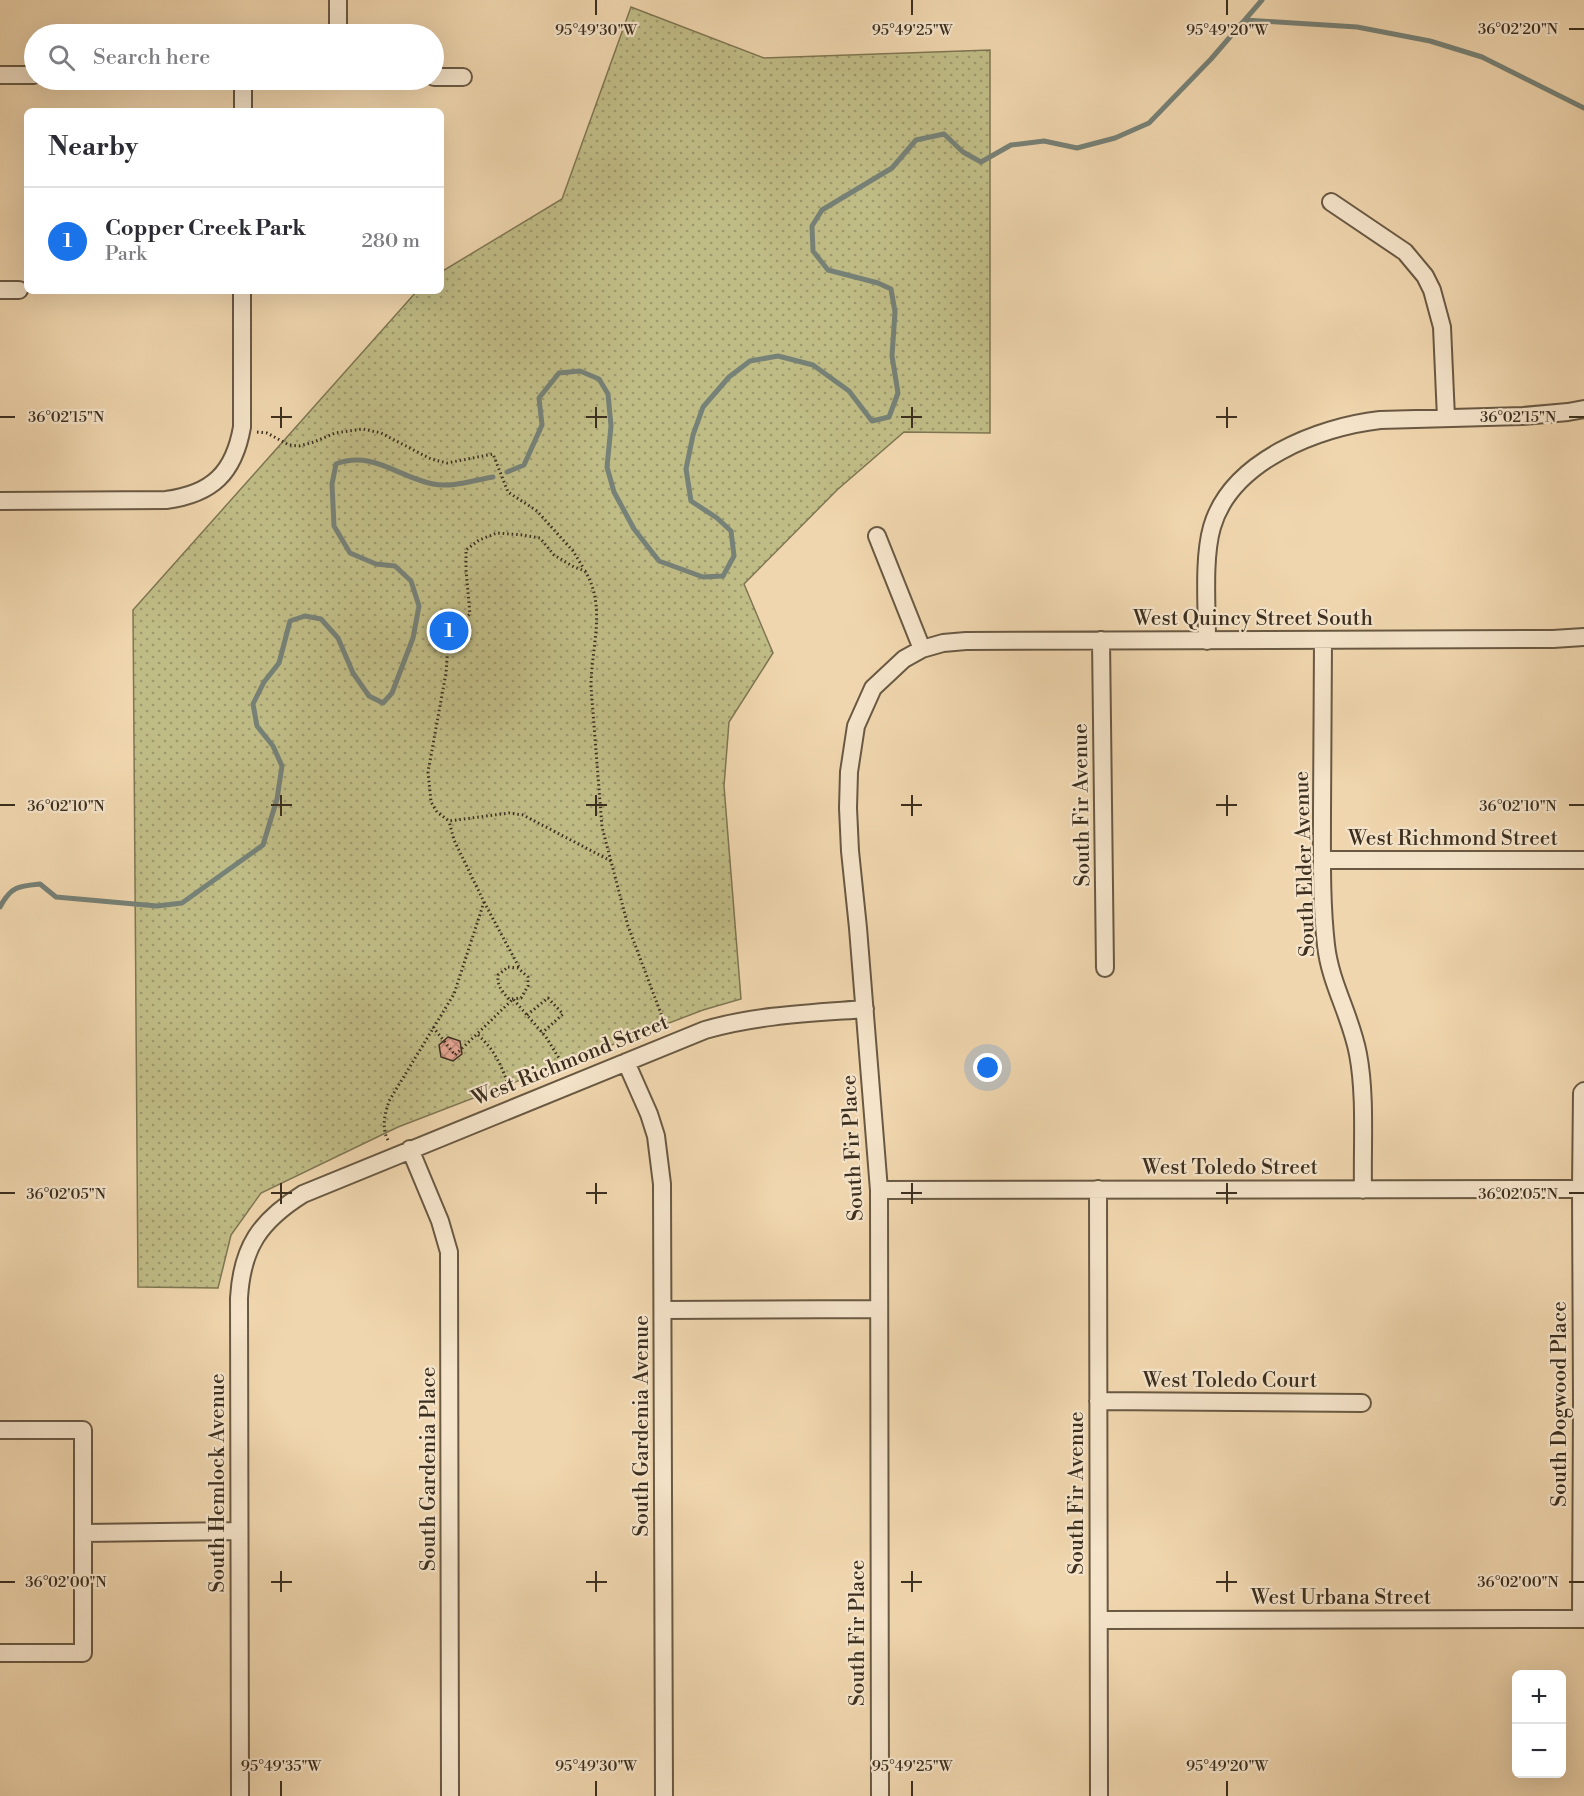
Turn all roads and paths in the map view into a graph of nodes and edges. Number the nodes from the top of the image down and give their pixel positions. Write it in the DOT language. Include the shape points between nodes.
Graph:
graph roads {
  1 [pos="338,0"];
  2 [pos="338,24"];
  3 [pos="0,75"];
  4 [pos="24,75"];
  5 [pos="444,77"];
  6 [pos="463,77"];
  7 [pos="243,90"];
  8 [pos="243,108"];
  9 [pos="1331,202"];
  10 [pos="0,290"];
  11 [pos="19,290"];
  12 [pos="242,294"];
  13 [pos="1584,409"];
  14 [pos="1446,418"];
  15 [pos="257,432"];
  16 [pos="0,501"];
  17 [pos="877,536"];
  18 [pos="585,571"];
  19 [pos="1584,637"];
  20 [pos="1101,640"];
  21 [pos="1207,641"];
  22 [pos="1323,641"];
  23 [pos="922,649"];
  24 [pos="449,821"];
  25 [pos="1322,860"];
  26 [pos="1584,860"];
  27 [pos="611,861"];
  28 [pos="484,902"];
  29 [pos="1106,968"];
  30 [pos="521,970"];
  31 [pos="513,999"];
  32 [pos="865,1008"];
  33 [pos="527,1016"];
  34 [pos="433,1026"];
  35 [pos="666,1027"];
  36 [pos="542,1033"];
  37 [pos="477,1034"];
  38 [pos="626,1062"];
  39 [pos="566,1068"];
  40 [pos="510,1090"];
  41 [pos="1584,1091"];
  42 [pos="388,1140"];
  43 [pos="410,1149"];
  44 [pos="1098,1189"];
  45 [pos="1582,1189"];
  46 [pos="879,1190"];
  47 [pos="1363,1190"];
  48 [pos="303,1194"];
  49 [pos="879,1309"];
  50 [pos="663,1310"];
  51 [pos="1098,1401"];
  52 [pos="1362,1403"];
  53 [pos="1583,1403"];
  54 [pos="0,1430"];
  55 [pos="240,1531"];
  56 [pos="83,1533"];
  57 [pos="1582,1619"];
  58 [pos="1099,1620"];
  59 [pos="0,1653"];
  60 [pos="240,1796"];
  61 [pos="450,1796"];
  62 [pos="664,1796"];
  63 [pos="880,1796"];
  64 [pos="1100,1796"];
  1 -- 2 [label="street"];
  3 -- 4 [label="street"];
  5 -- 6 [label="street"];
  7 -- 8 [label="street"];
  9 -- 14 [label="street" via="1405,252 1425,276 1442,327"];
  10 -- 11 [label="street"];
  12 -- 16 [label="street" via="242,427 232,461 216,481 184,498 166,500"];
  13 -- 14 [label="street" via="1523,416"];
  14 -- 21 [label="street" via="1380,420 1337,427 1305,438 1238,482 1225,497 1211,529"];
  15 -- 18 [label="path" via="299,447 335,432 363,429 381,432 431,459 447,463 493,454 508,492 537,511 573,551"];
  17 -- 23 [label="street"];
  18 -- 24 [label="path" via="554,555 540,538 523,534 497,533 466,550 470,614 459,623 448,644 428,772 431,802"];
  18 -- 27 [label="path" via="597,601 591,687 602,827"];
  19 -- 22 [label="street, West Quincy Street South"];
  20 -- 21 [label="street, West Quincy Street South"];
  20 -- 23 [label="street, West Quincy Street South" via="966,641"];
  20 -- 29 [label="street, South Fir Avenue"];
  21 -- 22 [label="street, West Quincy Street South"];
  22 -- 25 [label="street, South Elder Avenue"];
  23 -- 32 [label="street, South Fir Place" via="904,659 873,688 851,748 848,819"];
  24 -- 27 [label="path" via="509,813 523,815"];
  24 -- 28 [label="path"];
  25 -- 26 [label="street, West Richmond Street"];
  25 -- 47 [label="street, South Elder Avenue" via="1326,948 1353,1032 1361,1078"];
  27 -- 35 [label="path" via="628,926"];
  28 -- 30 [label="path"];
  28 -- 34 [label="path" via="454,994"];
  30 -- 31 [label="path" via="528,977 528,986 521,998"];
  30 -- 31 [label="path" via="508,967 498,975 500,988"];
  31 -- 33 [label="path"];
  31 -- 37 [label="path"];
  32 -- 38 [label="street, West Richmond Street" via="725,1024"];
  32 -- 46 [label="street, South Fir Place"];
  33 -- 36 [label="path"];
  33 -- 36 [label="path" via="548,998 556,1006 563,1014"];
  34 -- 37 [label="path" via="455,1055"];
  34 -- 42 [label="path" via="389,1101 384,1125"];
  36 -- 39 [label="path"];
  37 -- 40 [label="path" via="495,1053"];
  38 -- 43 [label="street, West Richmond Street"];
  38 -- 50 [label="street, South Gardenia Avenue" via="648,1114 659,1155"];
  41 -- 45 [label="street, South Dogwood Place"];
  43 -- 48 [label="street, West Richmond Street"];
  43 -- 61 [label="street, South Gardenia Place" via="449,1252"];
  44 -- 46 [label="street, West Toledo Street"];
  44 -- 47 [label="street, West Toledo Street"];
  44 -- 51 [label="street, South Fir Avenue"];
  45 -- 47 [label="street, West Toledo Street"];
  45 -- 53 [label="street, South Dogwood Place"];
  46 -- 49 [label="street, South Fir Place"];
  48 -- 55 [label="street, South Hemlock Avenue" via="262,1227 250,1247 240,1278"];
  49 -- 50 [label="street"];
  49 -- 63 [label="street, South Fir Place"];
  50 -- 62 [label="street, South Gardenia Avenue"];
  51 -- 52 [label="street, West Toledo Court"];
  51 -- 58 [label="street, South Fir Avenue"];
  53 -- 57 [label="street, South Dogwood Place"];
  54 -- 56 [label="street" via="83,1430"];
  55 -- 56 [label="street"];
  55 -- 60 [label="street, South Hemlock Avenue"];
  56 -- 59 [label="street" via="83,1653"];
  57 -- 58 [label="street, West Urbana Street"];
  58 -- 64 [label="street, South Fir Avenue"];
}
